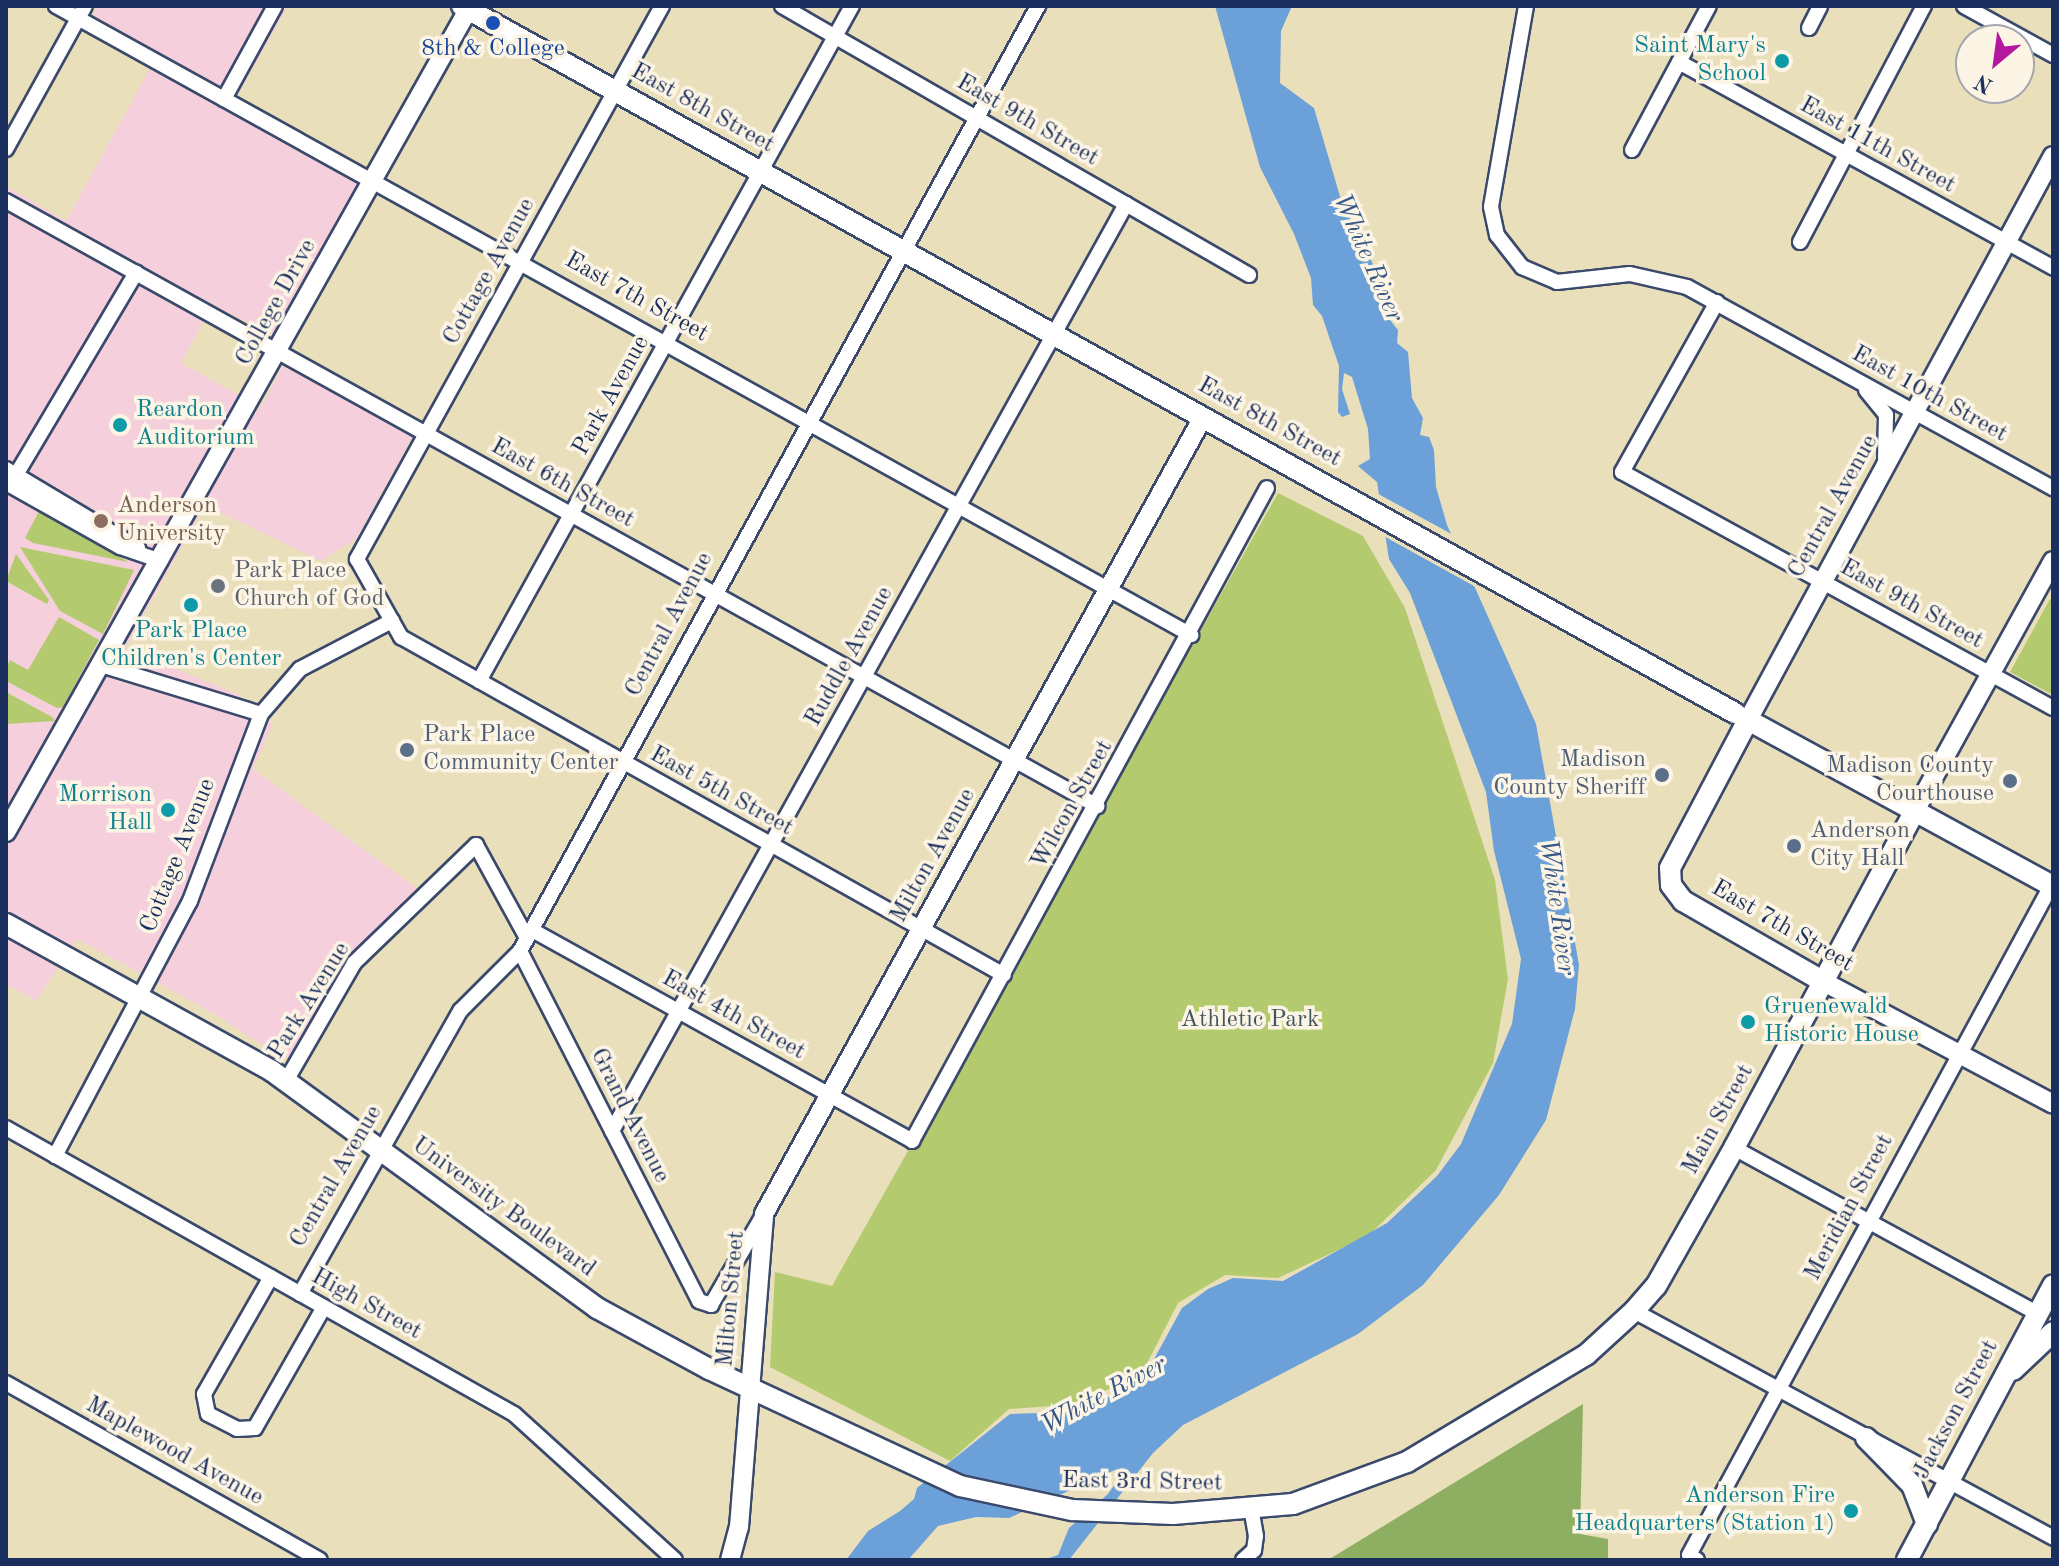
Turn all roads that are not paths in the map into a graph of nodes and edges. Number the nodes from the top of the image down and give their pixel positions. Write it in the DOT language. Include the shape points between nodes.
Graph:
graph roads {
  1 [pos="56,6"];
  2 [pos="275,6"];
  3 [pos="662,6"];
  4 [pos="782,6"];
  5 [pos="852,6"];
  6 [pos="1038,6"];
  7 [pos="1526,6"];
  8 [pos="1709,6"];
  9 [pos="1820,6"];
  10 [pos="1924,6"];
  11 [pos="1964,6"];
  12 [pos="467,7"];
  13 [pos="81,12"];
  14 [pos="1809,28"];
  15 [pos="835,37"];
  16 [pos="2053,55"];
  17 [pos="1679,62"];
  18 [pos="615,90"];
  19 [pos="224,99"];
  20 [pos="980,119"];
  21 [pos="6,149"];
  22 [pos="1632,150"];
  23 [pos="1846,154"];
  24 [pos="2053,156"];
  25 [pos="761,171"];
  26 [pos="373,181"];
  27 [pos="6,201"];
  28 [pos="1126,204"];
  29 [pos="1800,242"];
  30 [pos="2006,242"];
  31 [pos="907,251"];
  32 [pos="520,263"];
  33 [pos="2053,268"];
  34 [pos="136,273"];
  35 [pos="1249,275"];
  36 [pos="1717,302"];
  37 [pos="1054,333"];
  38 [pos="666,344"];
  39 [pos="278,352"];
  40 [pos="1844,373"];
  41 [pos="1915,413"];
  42 [pos="1203,417"];
  43 [pos="811,424"];
  44 [pos="426,434"];
  45 [pos="9,478"];
  46 [pos="1879,479"];
  47 [pos="1267,488"];
  48 [pos="2053,488"];
  49 [pos="958,506"];
  50 [pos="572,515"];
  51 [pos="357,559"];
  52 [pos="161,561"];
  53 [pos="2053,561"];
  54 [pos="1823,582"];
  55 [pos="1108,589"];
  56 [pos="716,595"];
  57 [pos="392,621"];
  58 [pos="1191,635"];
  59 [pos="101,665"];
  60 [pos="1991,674"];
  61 [pos="864,677"];
  62 [pos="479,681"];
  63 [pos="2053,708"];
  64 [pos="261,714"];
  65 [pos="1741,716"];
  66 [pos="1014,760"];
  67 [pos="625,763"];
  68 [pos="1097,806"];
  69 [pos="1916,809"];
  70 [pos="6,832"];
  71 [pos="476,845"];
  72 [pos="771,845"];
  73 [pos="2053,884"];
  74 [pos="1671,885"];
  75 [pos="6,924"];
  76 [pos="921,929"];
  77 [pos="526,940"];
  78 [pos="1004,975"];
  79 [pos="1824,982"];
  80 [pos="143,997"];
  81 [pos="678,1011"];
  82 [pos="1958,1054"];
  83 [pos="286,1081"];
  84 [pos="829,1095"];
  85 [pos="2053,1104"];
  86 [pos="6,1128"];
  87 [pos="612,1131"];
  88 [pos="912,1141"];
  89 [pos="1734,1148"];
  90 [pos="382,1152"];
  91 [pos="55,1156"];
  92 [pos="764,1214"];
  93 [pos="1868,1220"];
  94 [pos="271,1277"];
  95 [pos="2053,1285"];
  96 [pos="300,1294"];
  97 [pos="699,1301"];
  98 [pos="324,1307"];
  99 [pos="1634,1311"];
  100 [pos="2037,1313"];
  101 [pos="2053,1332"];
  102 [pos="2001,1381"];
  103 [pos="6,1383"];
  104 [pos="749,1389"];
  105 [pos="1779,1390"];
  106 [pos="1866,1438"];
  107 [pos="901,1461"];
  108 [pos="1948,1483"];
  109 [pos="1293,1504"];
  110 [pos="1251,1509"];
  111 [pos="1927,1524"];
  112 [pos="2053,1538"];
  113 [pos="1693,1558"];
  114 [pos="320,1560"];
  115 [pos="675,1560"];
  116 [pos="730,1560"];
  117 [pos="1243,1560"];
  118 [pos="1907,1560"];
  1 -- 13 [label="street, East 7th Street"];
  2 -- 19 [label="street"];
  3 -- 18 [label="street, Cottage Avenue"];
  4 -- 15 [label="street, East 9th Street"];
  5 -- 15 [label="street, Park Avenue"];
  6 -- 20 [label="street, Central Avenue"];
  7 -- 36 [label="street, East 10th Street" via="1491,202 1502,244 1522,267 1543,279 1571,283 1630,274 1654,276"];
  8 -- 17 [label="street"];
  9 -- 14 [label="street"];
  10 -- 23 [label="street"];
  11 -- 16 [label="street"];
  12 -- 18 [label="main road, East 8th Street"];
  12 -- 26 [label="street, College Drive"];
  13 -- 19 [label="street, East 7th Street"];
  13 -- 21 [label="street"];
  15 -- 20 [label="street, East 9th Street"];
  15 -- 25 [label="street, Park Avenue"];
  17 -- 22 [label="street"];
  17 -- 23 [label="street, East 11th Street"];
  18 -- 25 [label="main road, East 8th Street"];
  18 -- 32 [label="street, Cottage Avenue"];
  19 -- 26 [label="street, East 7th Street"];
  20 -- 28 [label="street, East 9th Street"];
  20 -- 31 [label="street, Central Avenue"];
  23 -- 29 [label="street"];
  23 -- 30 [label="street, East 11th Street"];
  24 -- 30 [label="street, Central Avenue"];
  25 -- 31 [label="main road, East 8th Street"];
  25 -- 38 [label="street, Park Avenue"];
  26 -- 32 [label="street, East 7th Street"];
  26 -- 39 [label="street, College Drive"];
  27 -- 34 [label="street, East 6th Street"];
  28 -- 35 [label="street, East 9th Street"];
  28 -- 37 [label="street, Ruddle Avenue"];
  30 -- 33 [label="street, East 11th Street"];
  30 -- 41 [label="street, Central Avenue"];
  31 -- 37 [label="main road, East 8th Street"];
  31 -- 43 [label="street, Central Avenue"];
  32 -- 38 [label="street, East 7th Street"];
  32 -- 44 [label="street, Cottage Avenue"];
  34 -- 39 [label="street, East 6th Street"];
  34 -- 45 [label="street"];
  36 -- 40 [label="street, East 10th Street"];
  36 -- 54 [label="street, East 9th Street" via="1622,472"];
  37 -- 42 [label="main road, East 8th Street"];
  37 -- 49 [label="street, Ruddle Avenue"];
  38 -- 43 [label="street, East 7th Street"];
  38 -- 50 [label="street, Park Avenue"];
  39 -- 44 [label="street, East 6th Street"];
  39 -- 52 [label="street, College Drive"];
  40 -- 41 [label="street, East 10th Street"];
  40 -- 46 [label="street" via="1886,415 1889,437"];
  41 -- 46 [label="street, Central Avenue"];
  41 -- 48 [label="street, East 10th Street"];
  42 -- 55 [label="street, Milton Avenue"];
  42 -- 65 [label="main road, East 8th Street"];
  43 -- 49 [label="street, East 7th Street"];
  43 -- 56 [label="street, Central Avenue"];
  44 -- 50 [label="street, East 6th Street"];
  44 -- 51 [label="street, Cottage Avenue"];
  45 -- 52 [label="street" via="120,547"];
  46 -- 54 [label="street, Central Avenue"];
  47 -- 58 [label="street, Wilcon Street"];
  49 -- 55 [label="street, East 7th Street"];
  49 -- 61 [label="street, Ruddle Avenue"];
  50 -- 56 [label="street, East 6th Street"];
  50 -- 62 [label="street, Park Avenue"];
  51 -- 57 [label="street, East 5th Street"];
  52 -- 59 [label="street, College Drive"];
  53 -- 60 [label="street, Main Street"];
  54 -- 60 [label="street, East 9th Street"];
  54 -- 65 [label="street, Central Avenue"];
  55 -- 58 [label="street, East 7th Street"];
  55 -- 66 [label="street, Milton Avenue"];
  56 -- 61 [label="street, East 6th Street"];
  56 -- 67 [label="street, Central Avenue"];
  57 -- 62 [label="street, East 5th Street" via="401,637"];
  57 -- 64 [label="street, Cottage Avenue" via="300,669"];
  58 -- 68 [label="street, Wilcon Street"];
  59 -- 64 [label="street"];
  59 -- 70 [label="street, College Drive"];
  60 -- 63 [label="street, East 9th Street"];
  60 -- 69 [label="street, Main Street"];
  61 -- 66 [label="street, East 6th Street"];
  61 -- 72 [label="street, Ruddle Avenue"];
  62 -- 67 [label="street, East 5th Street"];
  64 -- 80 [label="street, Cottage Avenue" via="190,901"];
  65 -- 69 [label="main road, East 8th Street"];
  65 -- 74 [label="main road, Central Avenue" via="1670,868"];
  66 -- 68 [label="street, East 6th Street"];
  66 -- 76 [label="street, Milton Avenue"];
  67 -- 72 [label="street, East 5th Street"];
  67 -- 77 [label="street, Central Avenue"];
  68 -- 78 [label="street, Wilcon Street"];
  69 -- 73 [label="main road, East 8th Street"];
  69 -- 79 [label="main road, Main Street"];
  71 -- 77 [label="street, Grand Avenue"];
  71 -- 83 [label="street, Park Avenue" via="354,963"];
  72 -- 76 [label="street, East 5th Street"];
  72 -- 81 [label="street, Ruddle Avenue"];
  73 -- 82 [label="street, Meridian Street"];
  74 -- 79 [label="main road, East 7th Street" via="1683,901"];
  75 -- 80 [label="main road, University Boulevard"];
  76 -- 78 [label="street, East 5th Street"];
  76 -- 84 [label="street, Milton Avenue"];
  77 -- 81 [label="street, East 4th Street"];
  77 -- 87 [label="street, Grand Avenue"];
  77 -- 90 [label="street, Central Avenue" via="461,1010"];
  78 -- 88 [label="street, Wilcon Street"];
  79 -- 82 [label="street, East 7th Street"];
  79 -- 89 [label="main road, Main Street"];
  80 -- 83 [label="main road, University Boulevard"];
  80 -- 91 [label="street, Cottage Avenue"];
  81 -- 84 [label="street, East 4th Street"];
  81 -- 87 [label="street, Ruddle Avenue"];
  82 -- 85 [label="street, East 7th Street"];
  82 -- 93 [label="street, Meridian Street"];
  83 -- 90 [label="main road, University Boulevard"];
  84 -- 88 [label="street, East 4th Street"];
  84 -- 92 [label="street, Milton Avenue"];
  86 -- 91 [label="street, High Street"];
  87 -- 97 [label="street, Grand Avenue"];
  89 -- 93 [label="street"];
  89 -- 99 [label="main road, Main Street" via="1656,1286"];
  90 -- 96 [label="street, Central Avenue"];
  90 -- 104 [label="main road, University Boulevard" via="597,1308"];
  91 -- 94 [label="street, High Street"];
  92 -- 97 [label="street, Milton Avenue" via="711,1305"];
  92 -- 104 [label="street, Milton Street"];
  93 -- 100 [label="street"];
  93 -- 105 [label="street, Meridian Street"];
  94 -- 96 [label="street, High Street"];
  94 -- 98 [label="street" via="204,1394 208,1414 237,1429 255,1428"];
  95 -- 100 [label="main road, Jackson Street"];
  96 -- 98 [label="street, High Street"];
  98 -- 115 [label="street, High Street" via="514,1414"];
  99 -- 105 [label="street"];
  99 -- 109 [label="main road, Main Street" via="1586,1355 1407,1462"];
  100 -- 102 [label="main road, Jackson Street"];
  101 -- 102 [label="main road"];
  102 -- 108 [label="main road, Jackson Street"];
  103 -- 114 [label="street, Maplewood Avenue"];
  104 -- 107 [label="main road, University Boulevard"];
  104 -- 116 [label="street, Milton Street" via="739,1527"];
  105 -- 106 [label="street"];
  105 -- 113 [label="street, Meridian Street"];
  106 -- 108 [label="street"];
  106 -- 111 [label="main road" via="1912,1485"];
  107 -- 110 [label="main road, East 3rd Street" via="960,1486 1033,1505 1173,1514"];
  108 -- 111 [label="main road, Jackson Street"];
  108 -- 112 [label="street"];
  109 -- 110 [label="main road, East 3rd Street"];
  110 -- 117 [label="street" via="1254,1550"];
  111 -- 118 [label="main road, Jackson Street"];
}
